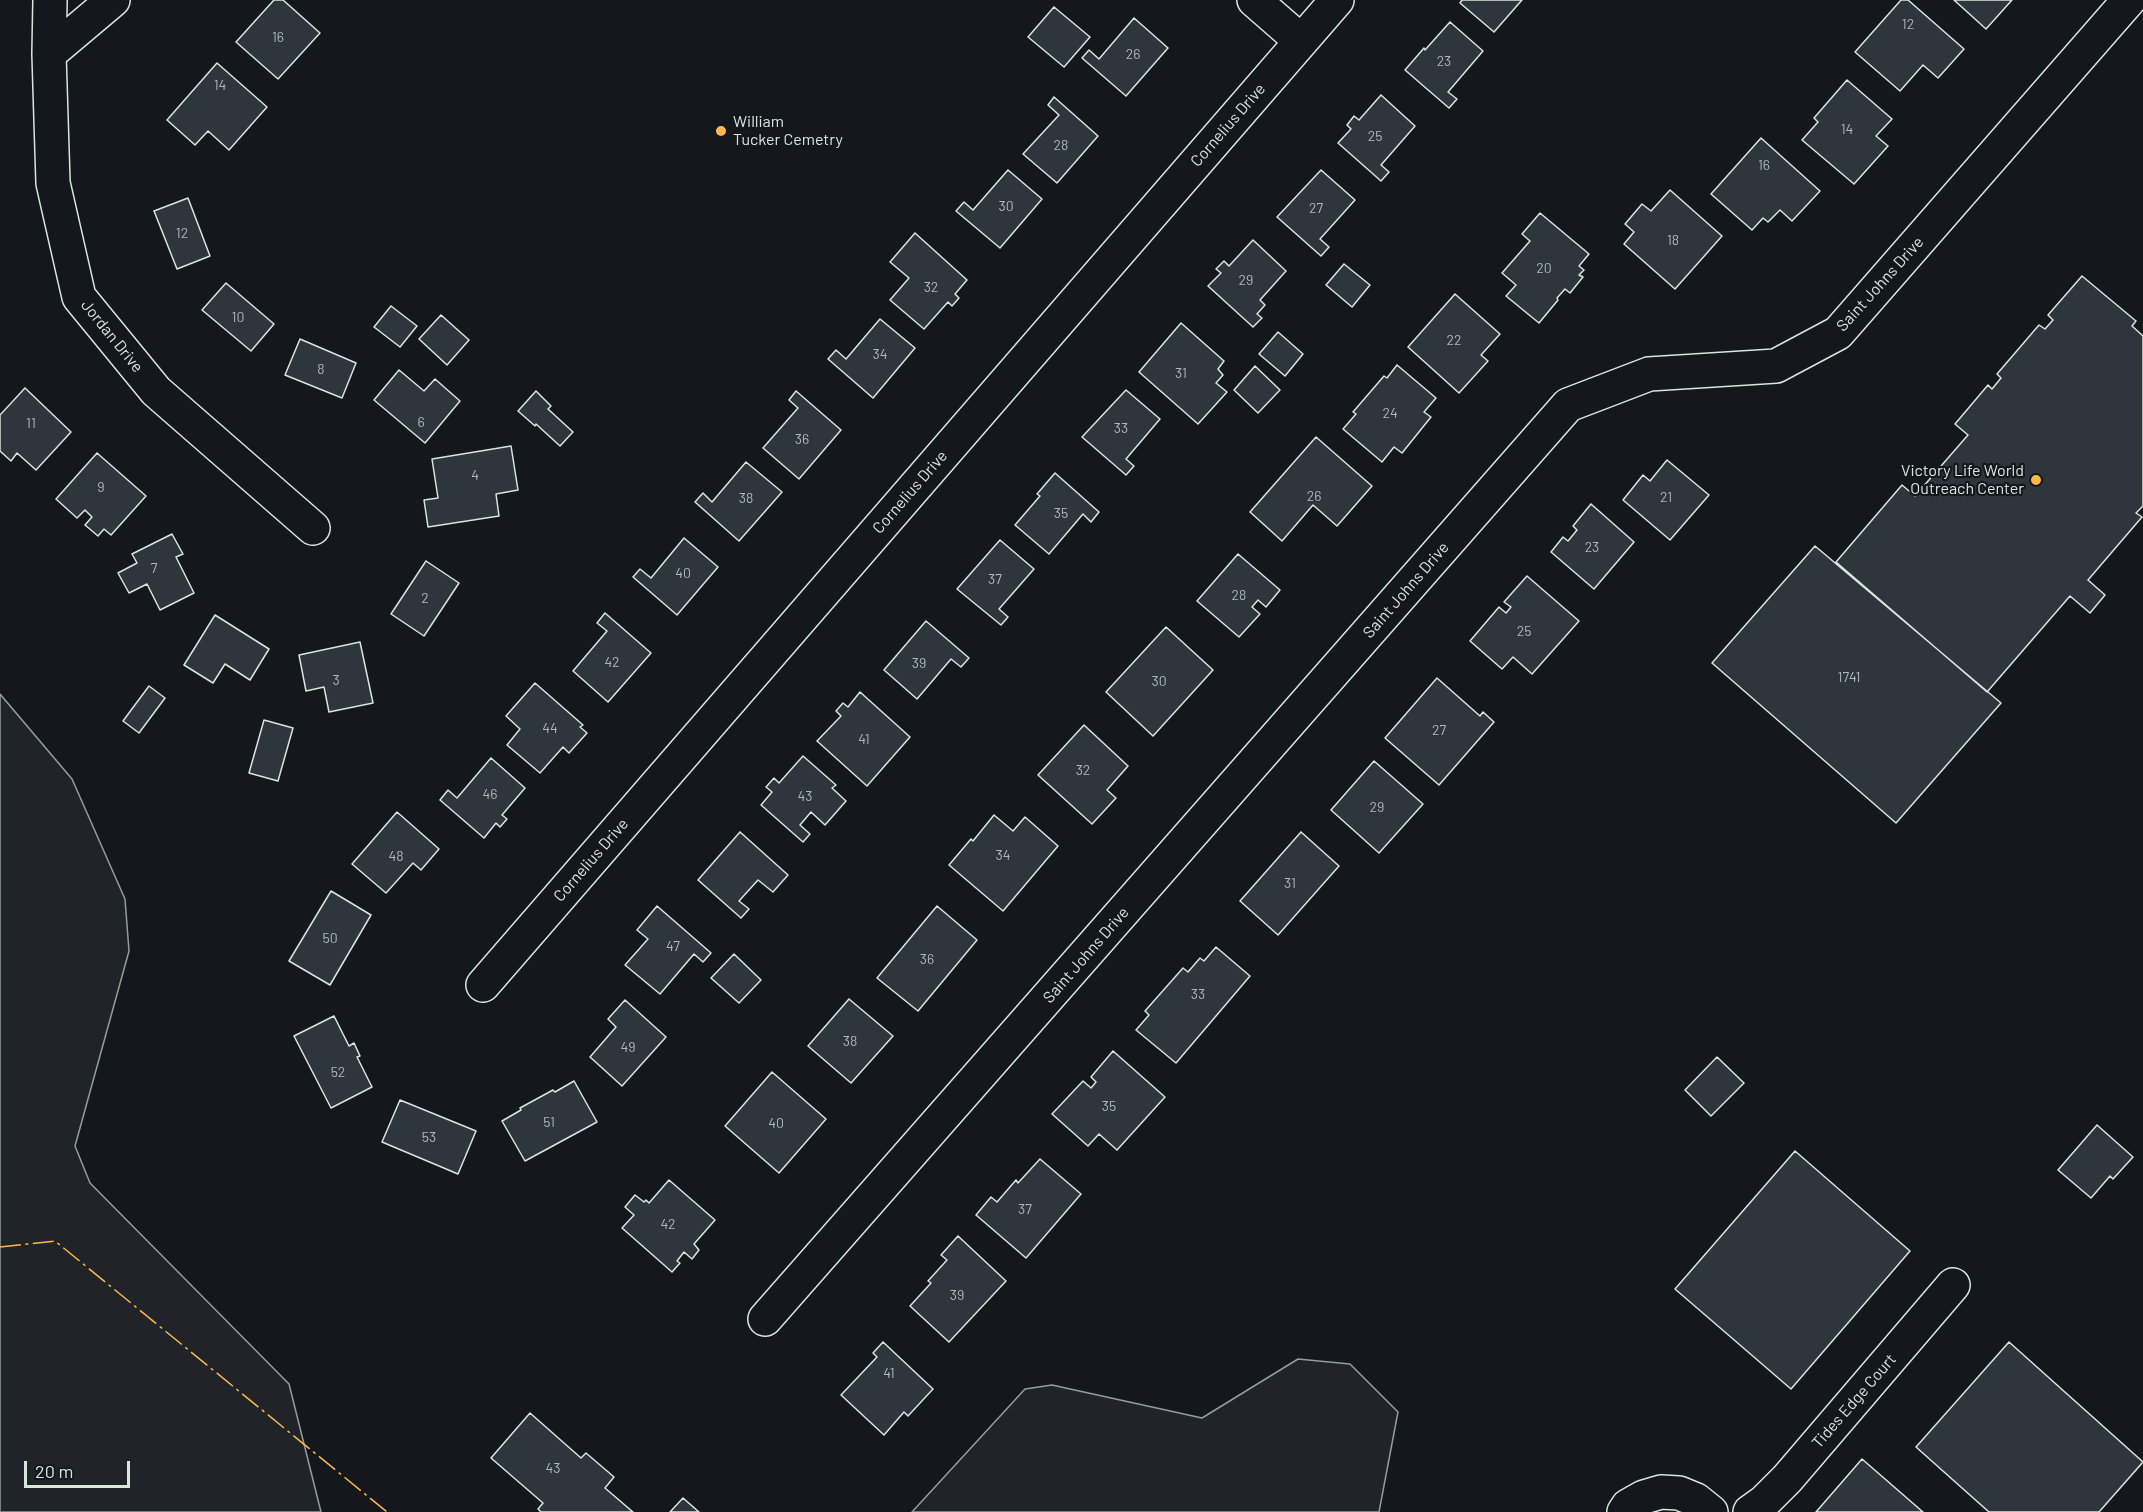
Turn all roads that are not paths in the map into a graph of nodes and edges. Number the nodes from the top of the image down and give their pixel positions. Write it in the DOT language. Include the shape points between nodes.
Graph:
graph roads {
  1 [pos="50,0"];
  2 [pos="113,0"];
  3 [pos="1254,0"];
  4 [pos="1337,0"];
  5 [pos="2129,0"];
  6 [pos="1301,41"];
  7 [pos="49,54"];
  8 [pos="313,528"];
  9 [pos="483,985"];
  10 [pos="1953,1285"];
  11 [pos="765,1319"];
  12 [pos="1624,1512"];
  13 [pos="1711,1512"];
  14 [pos="1750,1512"];
  1 -- 7 [label="street, Jordan Drive"];
  2 -- 7 [label="street"];
  3 -- 6 [label="street"];
  4 -- 6 [label="street, Cornelius Drive"];
  5 -- 11 [label="street, Saint Johns Drive" via="1838,333 1776,366 1649,374 1568,405"];
  6 -- 9 [label="street, Cornelius Drive"];
  7 -- 8 [label="street, Jordan Drive" via="53,183 80,297 156,392"];
  10 -- 14 [label="street, Tides Edge Court" via="1787,1479"];
  12 -- 13 [label="street" via="1644,1497 1661,1492 1679,1493"];
}
